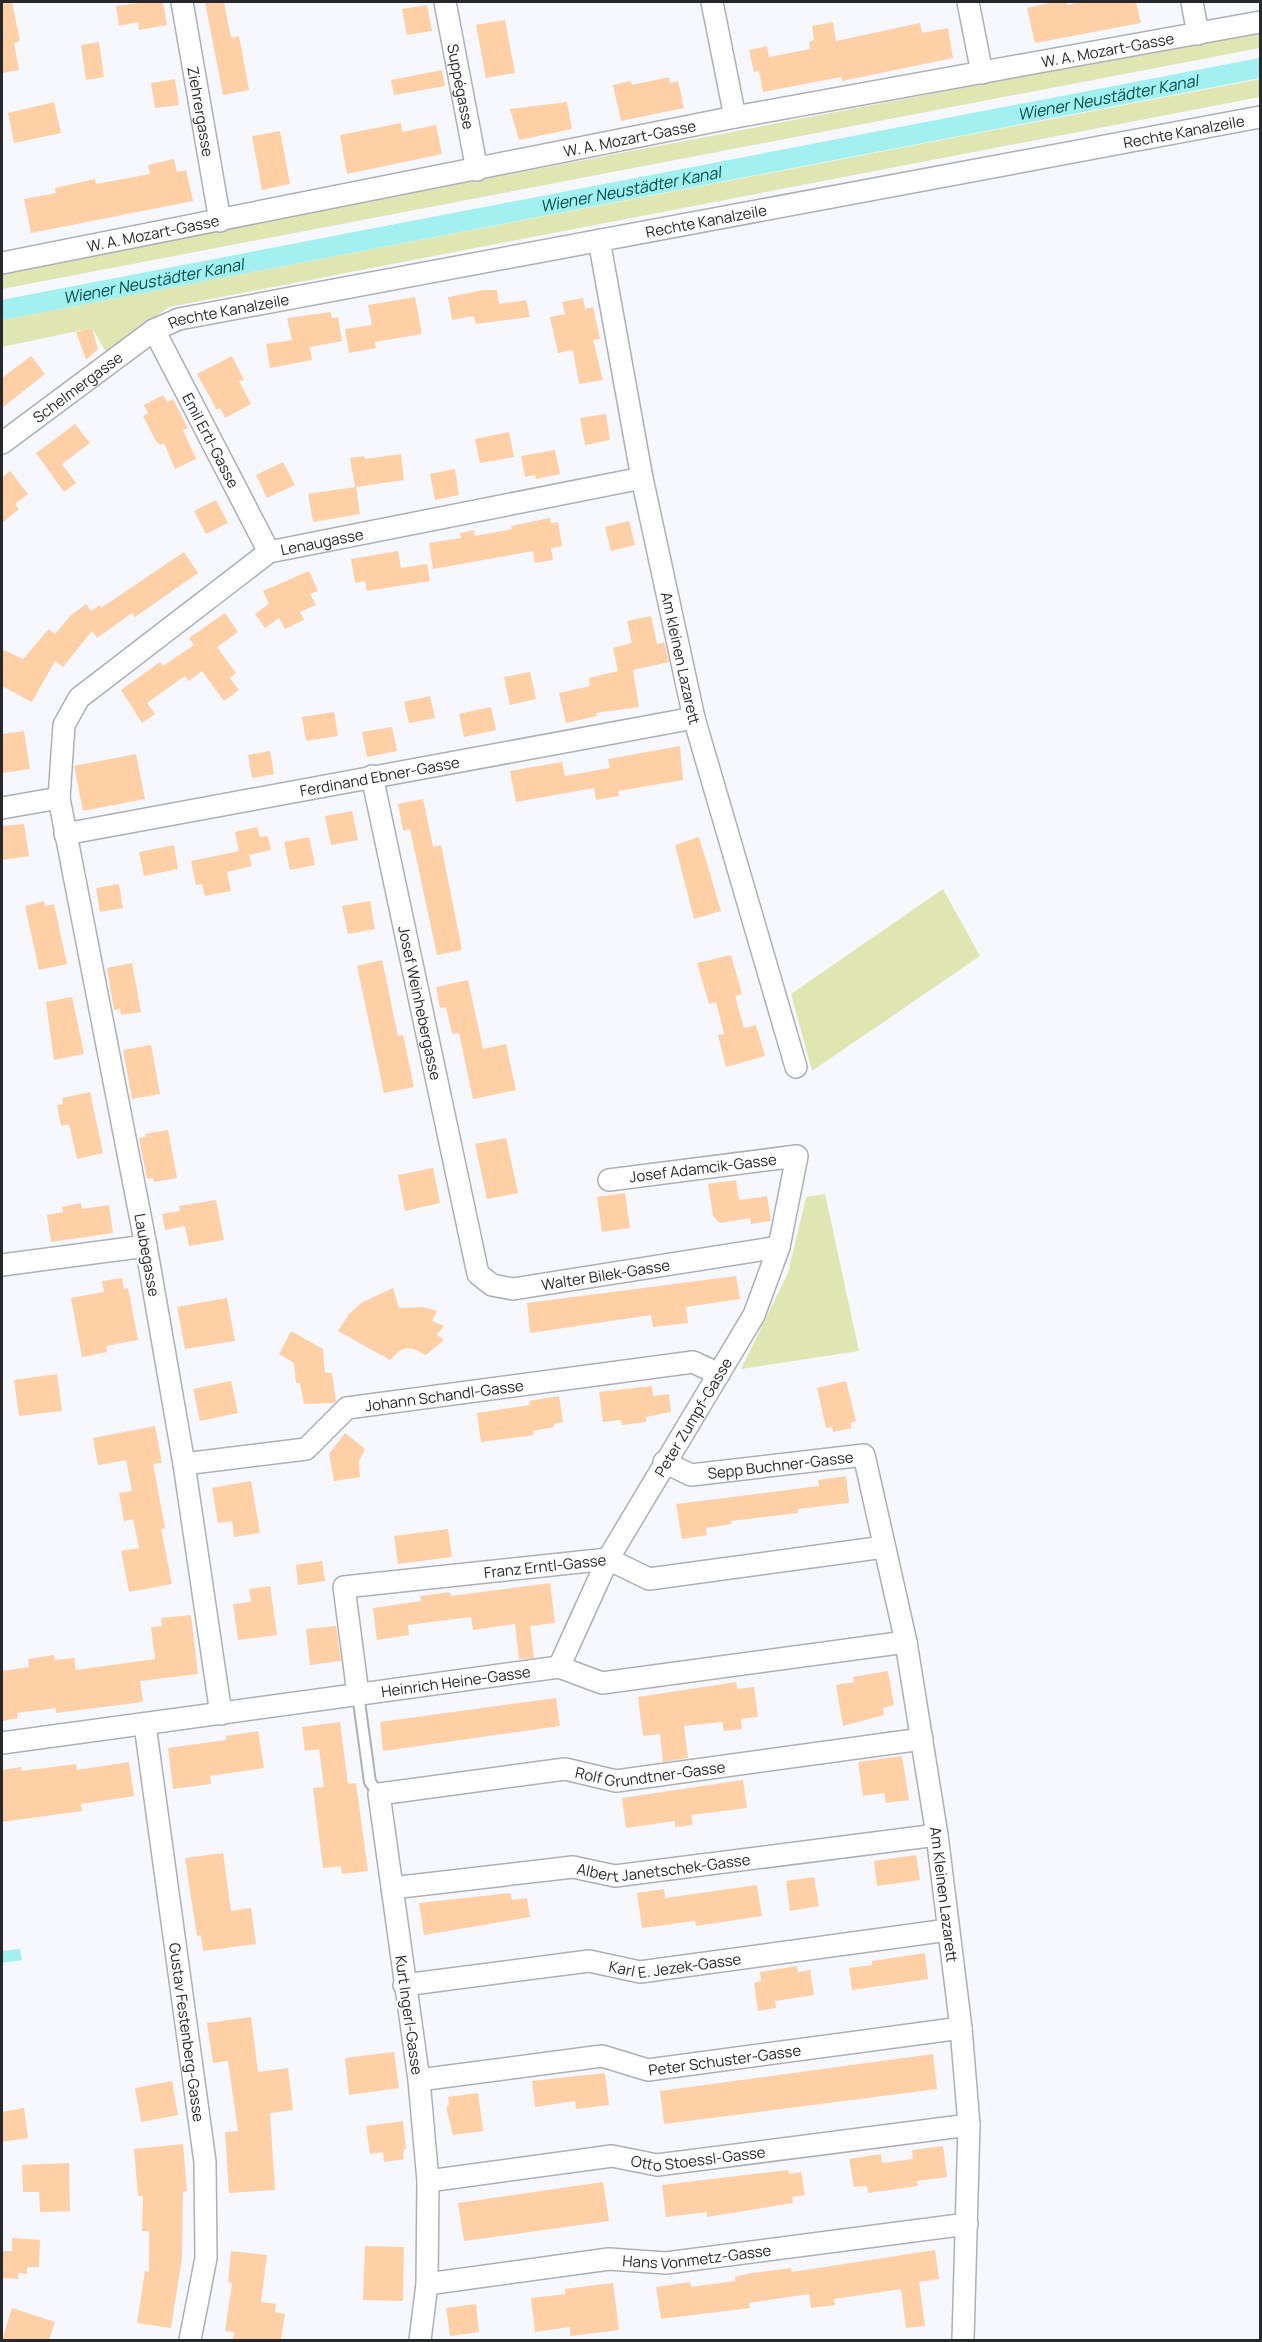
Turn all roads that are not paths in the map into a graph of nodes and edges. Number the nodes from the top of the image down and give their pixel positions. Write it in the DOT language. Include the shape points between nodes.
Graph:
graph roads {
  1 [pos="182,2"];
  2 [pos="445,2"];
  3 [pos="712,2"];
  4 [pos="968,2"];
  5 [pos="1192,2"];
  6 [pos="1260,22"];
  7 [pos="1198,34"];
  8 [pos="982,73"];
  9 [pos="735,117"];
  10 [pos="1260,117"];
  11 [pos="477,170"];
  12 [pos="220,220"];
  13 [pos="599,240"];
  14 [pos="3,256"];
  15 [pos="154,330"];
  16 [pos="2,443"];
  17 [pos="642,478"];
  18 [pos="269,552"];
  19 [pos="694,718"];
  20 [pos="372,776"];
  21 [pos="59,798"];
  22 [pos="2,808"];
  23 [pos="65,834"];
  24 [pos="796,1067"];
  25 [pos="797,1156"];
  26 [pos="609,1180"];
  27 [pos="467,1231"];
  28 [pos="146,1246"];
  29 [pos="779,1247"];
  30 [pos="2,1265"];
  31 [pos="719,1374"];
  32 [pos="864,1455"];
  33 [pos="664,1462"];
  34 [pos="184,1464"];
  35 [pos="884,1547"];
  36 [pos="608,1558"];
  37 [pos="906,1642"];
  38 [pos="560,1667"];
  39 [pos="358,1694"];
  40 [pos="221,1714"];
  41 [pos="145,1725"];
  42 [pos="922,1739"];
  43 [pos="2,1743"];
  44 [pos="379,1794"];
  45 [pos="937,1835"];
  46 [pos="392,1888"];
  47 [pos="948,1930"];
  48 [pos="404,1985"];
  49 [pos="961,2028"];
  50 [pos="419,2080"];
  51 [pos="969,2126"];
  52 [pos="428,2181"];
  53 [pos="966,2224"];
  54 [pos="427,2284"];
  55 [pos="190,2340"];
  56 [pos="420,2340"];
  57 [pos="963,2340"];
  1 -- 12 [label="street, Ziehrergasse"];
  2 -- 11 [label="street, Suppégasse"];
  3 -- 9 [label="street"];
  4 -- 8 [label="street"];
  5 -- 7 [label="street"];
  6 -- 7 [label="street, W. A. Mozart-Gasse"];
  7 -- 8 [label="street, W. A. Mozart-Gasse"];
  8 -- 9 [label="street, W. A. Mozart-Gasse"];
  9 -- 11 [label="street, W. A. Mozart-Gasse"];
  10 -- 13 [label="street, Rechte Kanalzeile"];
  11 -- 12 [label="street, W. A. Mozart-Gasse"];
  12 -- 14 [label="street, W. A. Mozart-Gasse"];
  13 -- 15 [label="street, Rechte Kanalzeile" via="179,319"];
  13 -- 17 [label="street, Am kleinen Lazarett"];
  15 -- 16 [label="street, Schelmergasse"];
  15 -- 18 [label="street, Emil Ertl-Gasse"];
  17 -- 18 [label="street, Lenaugasse"];
  17 -- 19 [label="street, Am kleinen Lazarett"];
  18 -- 21 [label="street, Lenaugasse" via="79,698 64,725"];
  19 -- 20 [label="street, Ferdinand Ebner-Gasse"];
  19 -- 24 [label="street, Am kleinen Lazarett"];
  20 -- 23 [label="street, Ferdinand Ebner-Gasse"];
  20 -- 27 [label="street, Josef Weinhebergasse"];
  21 -- 22 [label="street"];
  21 -- 23 [label="street, Laubegasse"];
  23 -- 28 [label="street, Laubegasse"];
  25 -- 26 [label="street, Josef Adamcik-Gasse"];
  25 -- 29 [label="street, Peter Zumpf-Gasse"];
  27 -- 29 [label="street, Walter Bilek-Gasse" via="478,1274 492,1285 513,1289"];
  28 -- 30 [label="street"];
  28 -- 34 [label="street, Laubegasse"];
  29 -- 31 [label="street, Peter Zumpf-Gasse" via="754,1315"];
  31 -- 33 [label="street, Peter Zumpf-Gasse"];
  31 -- 34 [label="street, Johann Schandl-Gasse" via="693,1362 347,1408 306,1449"];
  32 -- 33 [label="street, Sepp Buchner-Gasse" via="692,1475"];
  32 -- 35 [label="street, Am Kleinen Lazarett"];
  33 -- 36 [label="street, Peter Zumpf-Gasse"];
  34 -- 40 [label="street, Laubegasse"];
  35 -- 36 [label="street, Franz Erntl-Gasse" via="650,1579"];
  35 -- 37 [label="street, Am Kleinen Lazarett"];
  36 -- 38 [label="street, Peter Zumpf-Gasse"];
  36 -- 39 [label="street, Franz Erntl-Gasse" via="344,1587"];
  37 -- 38 [label="street, Heinrich Heine-Gasse" via="602,1683"];
  37 -- 42 [label="street, Am Kleinen Lazarett"];
  38 -- 39 [label="street, Heinrich Heine-Gasse"];
  39 -- 40 [label="street, Heinrich Heine-Gasse"];
  39 -- 44 [label="lane, Kurt Ingerl-Gasse" via="370,1782"];
  40 -- 41 [label="street, Heinrich Heine-Gasse"];
  41 -- 43 [label="street, Heinrich Heine-Gasse"];
  41 -- 55 [label="street, Gustav Festenberg-Gasse" via="205,2162 206,2258"];
  42 -- 44 [label="street, Rolf Grundtner-Gasse" via="616,1781 565,1769"];
  42 -- 45 [label="street, Am Kleinen Lazarett"];
  44 -- 46 [label="street, Kurt Ingerl-Gasse"];
  45 -- 46 [label="street, Albert Janetschek-Gasse" via="615,1876 573,1866"];
  45 -- 47 [label="street, Am Kleinen Lazarett"];
  46 -- 48 [label="street, Kurt Ingerl-Gasse"];
  47 -- 48 [label="street, Karl E. Jezek-Gasse" via="640,1972 589,1961"];
  47 -- 49 [label="street, Am Kleinen Lazarett"];
  48 -- 50 [label="street, Kurt Ingerl-Gasse"];
  49 -- 50 [label="street, Peter Schuster-Gasse" via="648,2070 602,2056"];
  49 -- 51 [label="street, Am Kleinen Lazarett"];
  50 -- 52 [label="street, Kurt Ingerl-Gasse"];
  51 -- 52 [label="street, Otto Stoessl-Gasse" via="657,2165 612,2156"];
  51 -- 53 [label="street, Am Kleinen Lazarett"];
  52 -- 54 [label="street, Kurt Ingerl-Gasse"];
  53 -- 54 [label="street, Hans Vonmetz-Gasse" via="666,2263 609,2259"];
  53 -- 57 [label="street, Am Kleinen Lazarett"];
  54 -- 56 [label="street, Kurt Ingerl-Gasse"];
}
